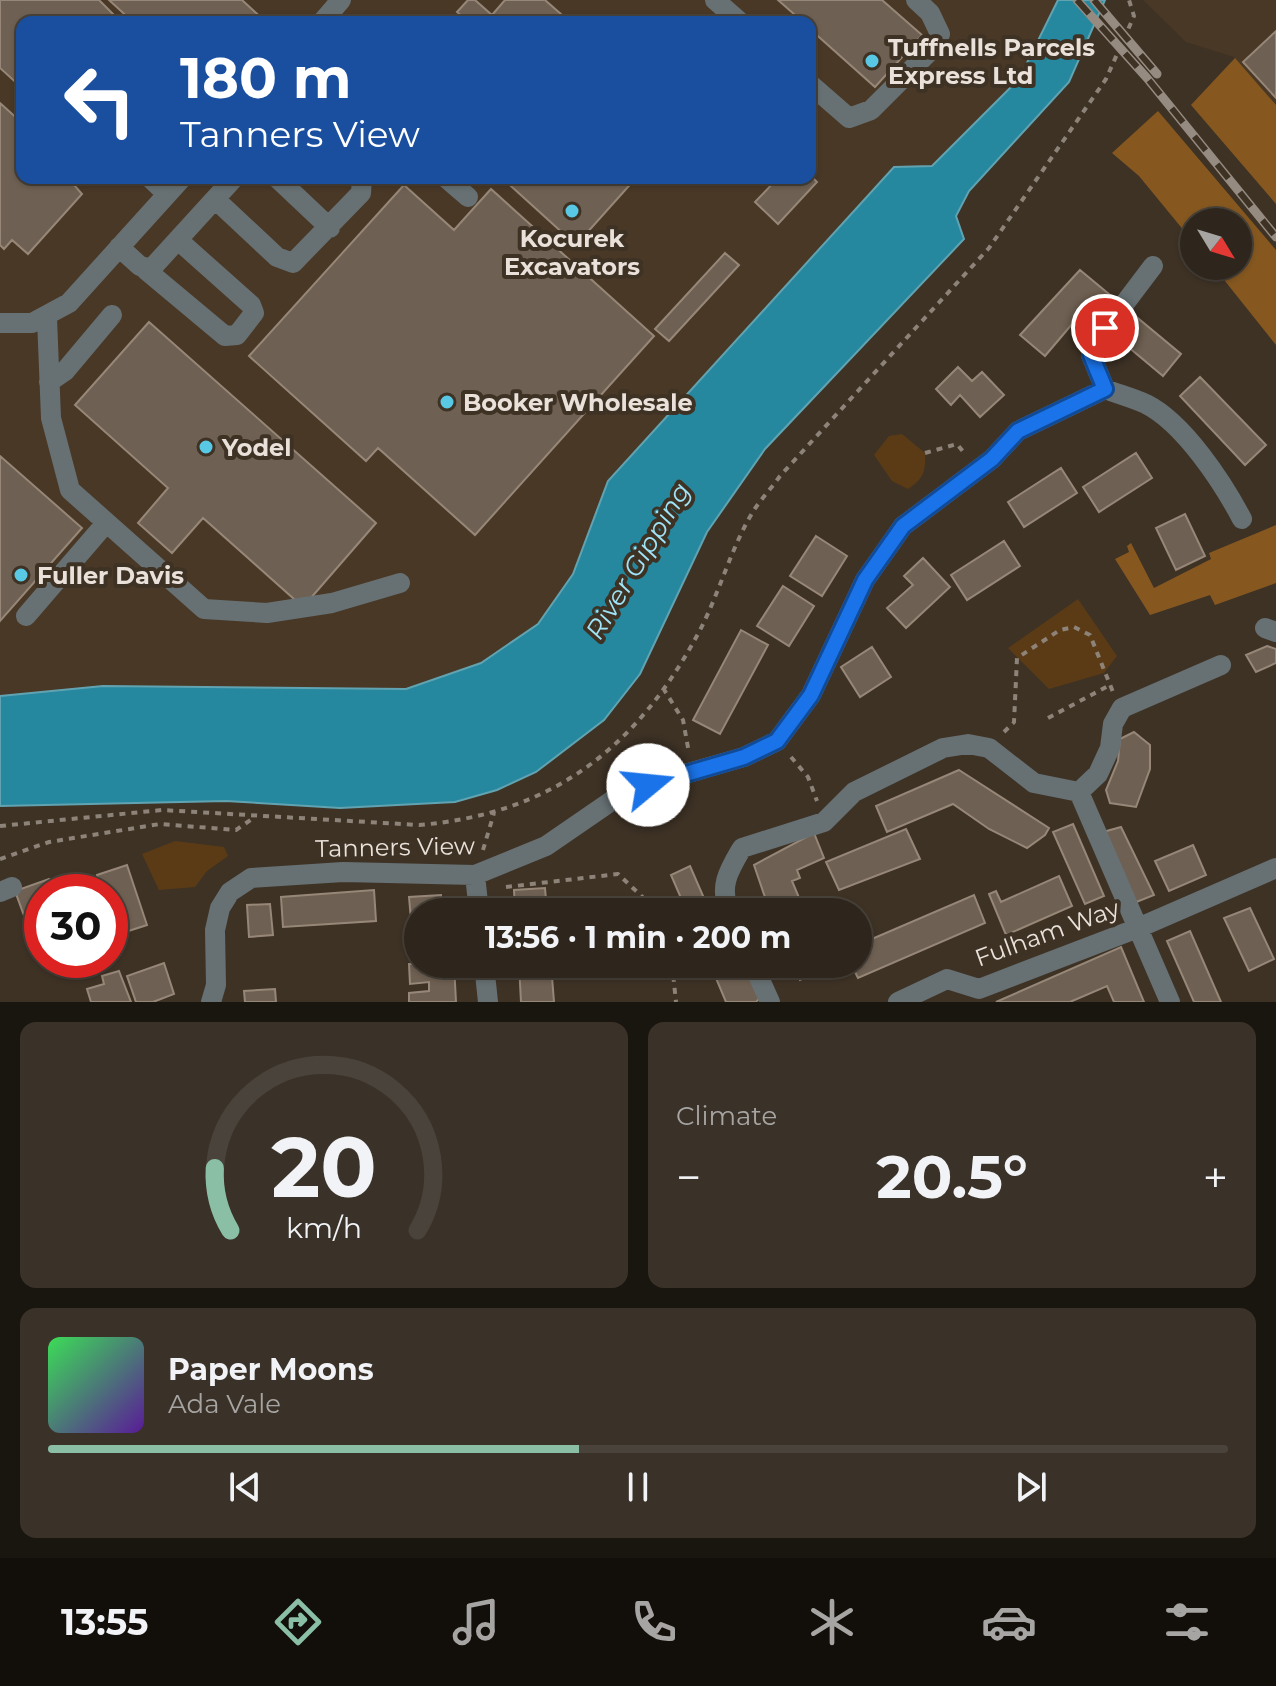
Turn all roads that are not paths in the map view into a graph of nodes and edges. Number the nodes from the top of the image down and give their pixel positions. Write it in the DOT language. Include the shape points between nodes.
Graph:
graph roads {
  1 [pos="341,0"];
  2 [pos="715,0"];
  3 [pos="916,0"];
  4 [pos="327,16"];
  5 [pos="733,16"];
  6 [pos="816,89"];
  7 [pos="156,184"];
  8 [pos="176,184"];
  9 [pos="229,184"];
  10 [pos="283,184"];
  11 [pos="362,184"];
  12 [pos="453,184"];
  13 [pos="167,194"];
  14 [pos="468,197"];
  15 [pos="215,199"];
  16 [pos="330,228"];
  17 [pos="178,240"];
  18 [pos="119,247"];
  19 [pos="1153,266"];
  20 [pos="146,270"];
  21 [pos="1125,303"];
  22 [pos="112,315"];
  23 [pos="47,318"];
  24 [pos="0,323"];
  25 [pos="1105,328"];
  26 [pos="49,382"];
  27 [pos="1105,389"];
  28 [pos="1242,519"];
  29 [pos="106,523"];
  30 [pos="400,583"];
  31 [pos="26,616"];
  32 [pos="1221,665"];
  33 [pos="1079,792"];
  34 [pos="1276,868"];
  35 [pos="476,883"];
  36 [pos="478,898"];
  37 [pos="723,898"];
  38 [pos="1138,928"];
  39 [pos="485,978"];
  40 [pos="759,978"];
  41 [pos="211,1002"];
  42 [pos="488,1002"];
  43 [pos="770,1002"];
  44 [pos="898,1002"];
  45 [pos="1170,1002"];
  1 -- 4 [label="street"];
  2 -- 5 [label="street"];
  3 -- 6 [label="street" via="940,34 935,46 871,110 849,118"];
  7 -- 13 [label="street"];
  8 -- 13 [label="street"];
  9 -- 15 [label="street"];
  10 -- 16 [label="street"];
  11 -- 16 [label="street" via="361,193"];
  12 -- 14 [label="street"];
  13 -- 18 [label="street"];
  15 -- 16 [label="street" via="287,263 300,259"];
  15 -- 17 [label="street"];
  17 -- 20 [label="street"];
  17 -- 20 [label="street" via="251,305 254,313 237,335 225,336"];
  18 -- 20 [label="street"];
  18 -- 23 [label="street" via="69,303"];
  19 -- 21 [label="street"];
  22 -- 26 [label="street" via="65,371"];
  23 -- 24 [label="street"];
  23 -- 26 [label="street"];
  25 -- 27 [label="street" via="1091,355"];
  26 -- 29 [label="street" via="51,418 70,490"];
  27 -- 28 [label="street" via="1149,405 1196,447"];
  27 -- 35 [label="street, Tanners View" via="1018,431 903,526 865,580 811,695 777,741 744,757 626,791 546,846"];
  29 -- 30 [label="street" via="204,609 267,613 332,603"];
  29 -- 31 [label="street"];
  32 -- 33 [label="street" via="1122,708 1098,774"];
  33 -- 37 [label="street" via="1034,783 989,748 943,748 854,792 824,822 742,848 726,875"];
  33 -- 38 [label="street"];
  34 -- 38 [label="street"];
  35 -- 36 [label="street"];
  35 -- 41 [label="street, Tanners View" via="343,872 251,878 230,892 220,908"];
  38 -- 44 [label="street, Fulham Way" via="979,989 947,979"];
  38 -- 45 [label="street, Fulham Way"];
  39 -- 42 [label="street"];
  40 -- 43 [label="street"];
}
